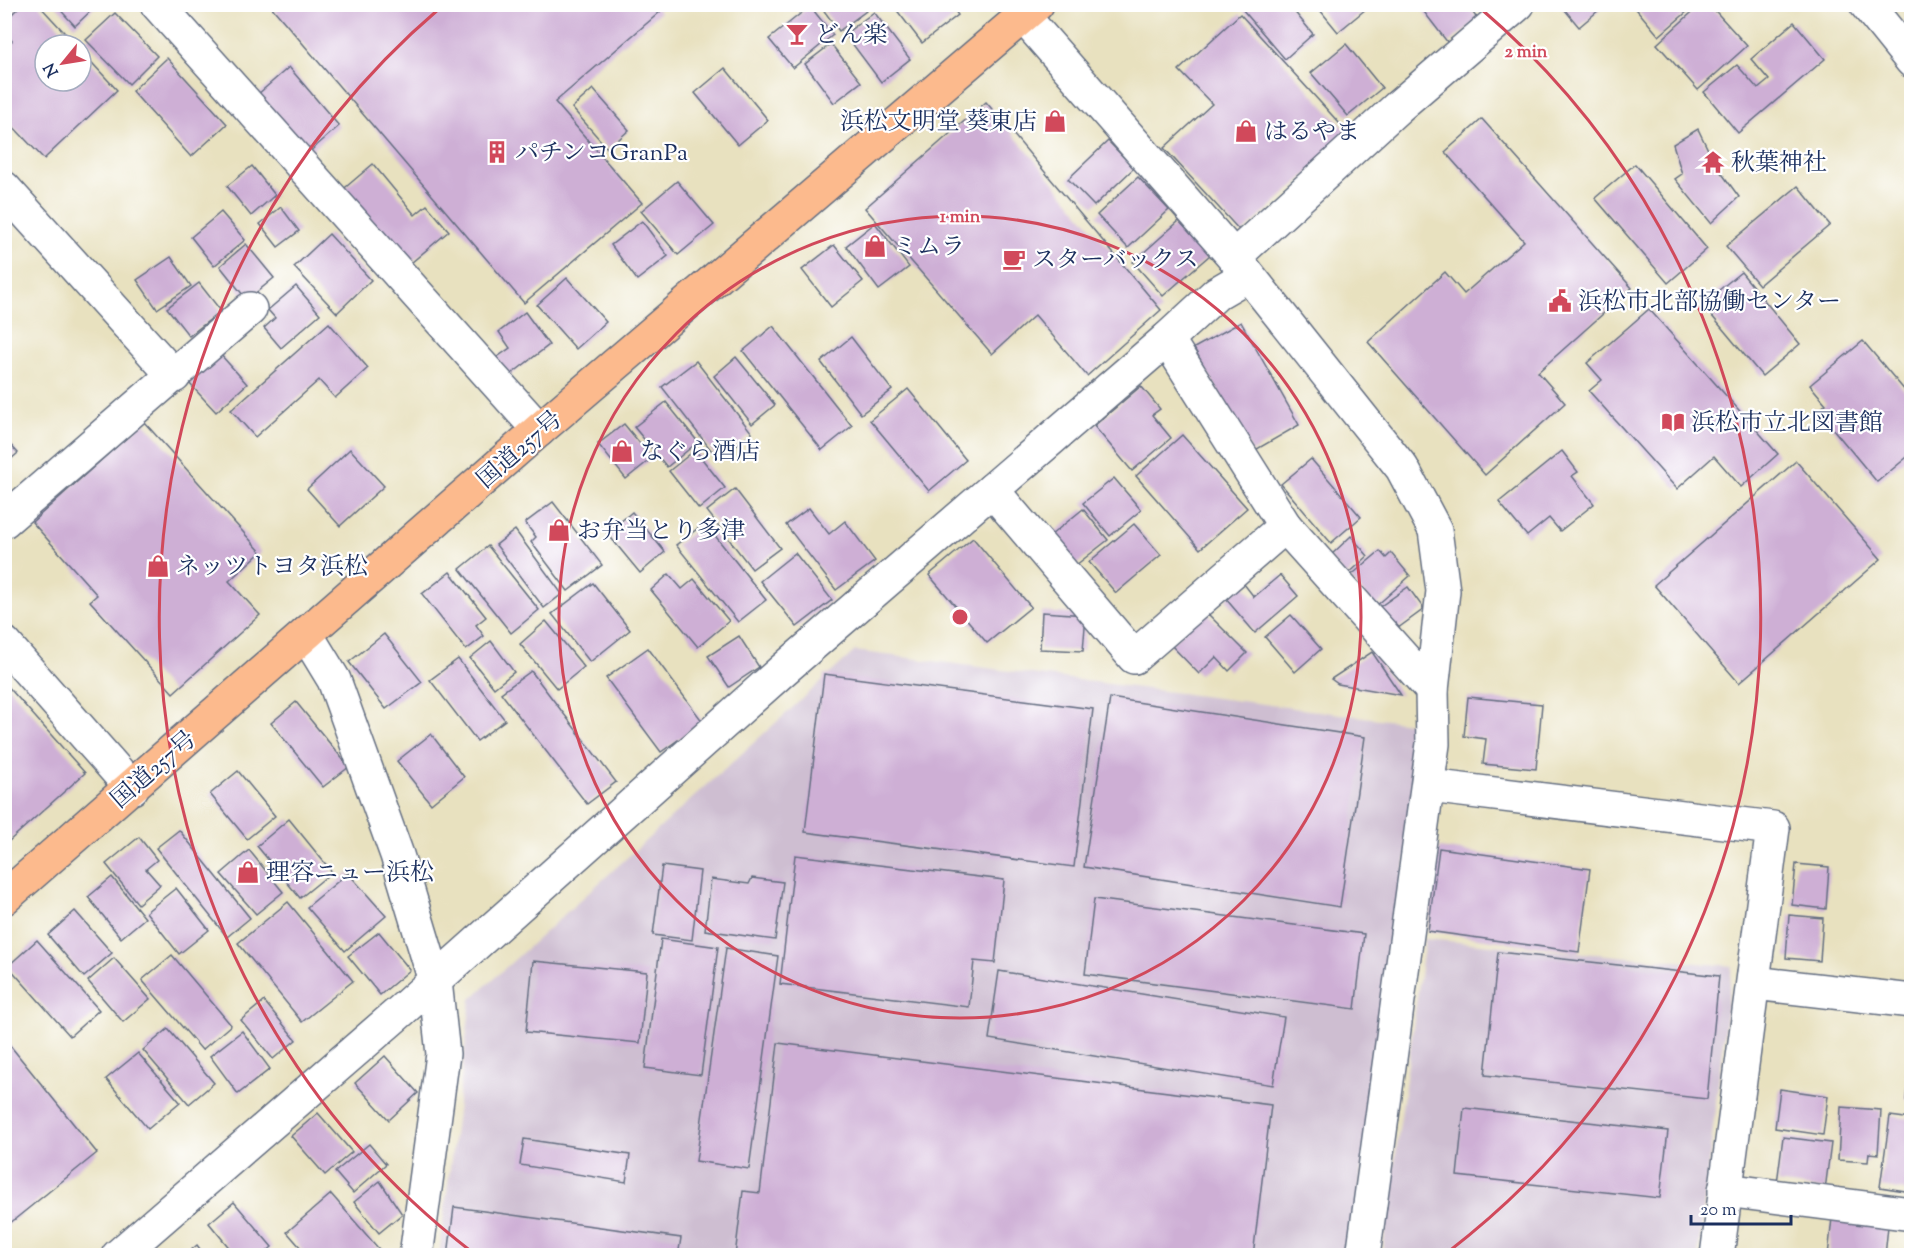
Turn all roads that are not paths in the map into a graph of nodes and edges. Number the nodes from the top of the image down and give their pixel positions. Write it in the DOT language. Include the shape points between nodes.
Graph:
graph roads {
  1 [pos="157,4"];
  2 [pos="1518,4"];
  3 [pos="1866,4"];
  4 [pos="1030,10"];
  5 [pos="1906,43"];
  6 [pos="4,188"];
  7 [pos="1241,266"];
  8 [pos="249,309"];
  9 [pos="1167,339"];
  10 [pos="174,376"];
  11 [pos="539,430"];
  12 [pos="993,490"];
  13 [pos="4,521"];
  14 [pos="1285,526"];
  15 [pos="306,634"];
  16 [pos="4,643"];
  17 [pos="1432,690"];
  18 [pos="1429,786"];
  19 [pos="132,788"];
  20 [pos="4,898"];
  21 [pos="435,981"];
  22 [pos="1754,983"];
  23 [pos="1911,1001"];
  24 [pos="1725,1190"];
  25 [pos="1911,1214"];
  26 [pos="118,1256"];
  27 [pos="416,1256"];
  28 [pos="1363,1256"];
  29 [pos="1717,1256"];
  1 -- 11 [label="street"];
  2 -- 7 [label="street" via="1398,107"];
  3 -- 5 [label="street"];
  4 -- 7 [label="street"];
  4 -- 11 [label="highway, 国道257号"];
  6 -- 10 [label="street"];
  7 -- 9 [label="street"];
  7 -- 17 [label="street" via="1402,468 1435,530 1443,591"];
  8 -- 10 [label="street"];
  9 -- 12 [label="street"];
  9 -- 14 [label="street"];
  10 -- 13 [label="street"];
  11 -- 15 [label="highway, 国道257号"];
  12 -- 14 [label="street" via="1134,657"];
  12 -- 21 [label="street" via="783,670"];
  14 -- 17 [label="street"];
  15 -- 19 [label="highway, 国道257号"];
  15 -- 21 [label="street" via="334,680 397,855"];
  16 -- 19 [label="street"];
  17 -- 18 [label="street"];
  18 -- 22 [label="street" via="1773,828"];
  18 -- 28 [label="street"];
  19 -- 20 [label="highway, 国道257号"];
  21 -- 26 [label="street"];
  21 -- 27 [label="street" via="443,1054"];
  22 -- 23 [label="street"];
  22 -- 24 [label="street"];
  24 -- 25 [label="street"];
  24 -- 29 [label="street"];
}
